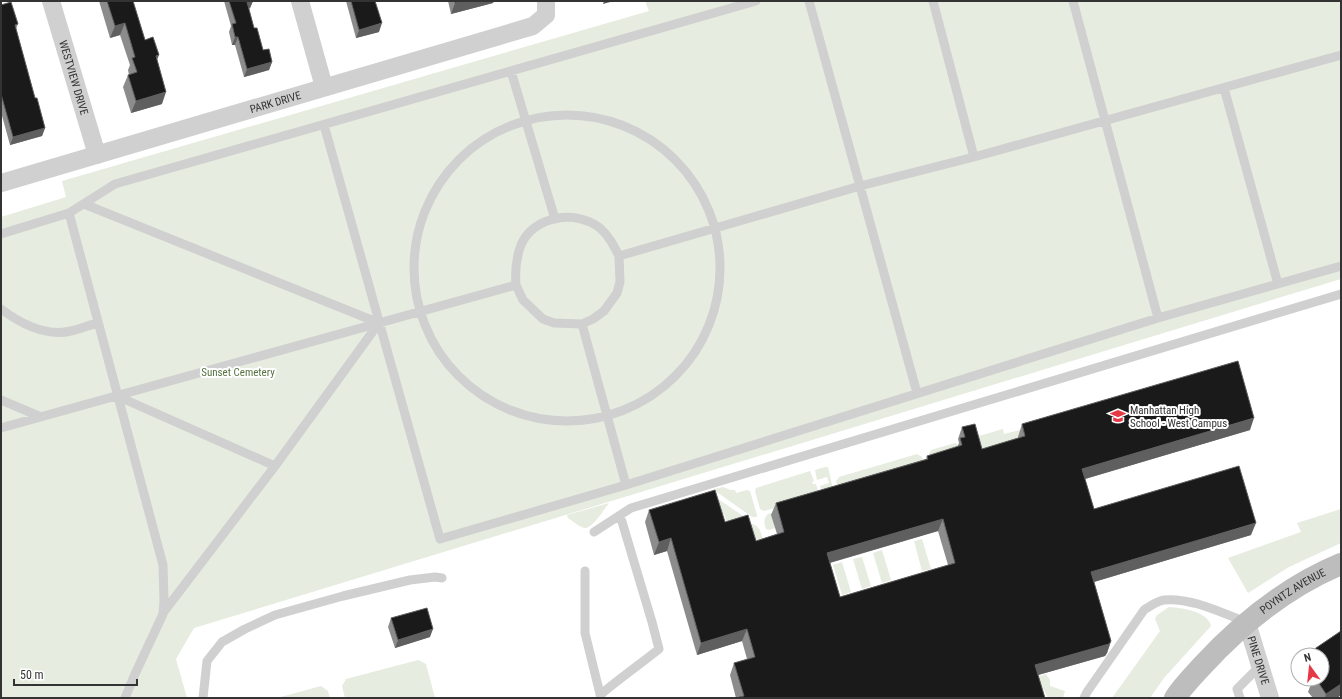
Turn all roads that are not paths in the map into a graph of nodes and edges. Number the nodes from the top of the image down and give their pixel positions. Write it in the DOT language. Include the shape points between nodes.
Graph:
graph roads {
  1 [pos="51,1"];
  2 [pos="300,1"];
  3 [pos="756,1"];
  4 [pos="809,1"];
  5 [pos="933,1"];
  6 [pos="1073,1"];
  7 [pos="546,8"];
  8 [pos="1340,57"];
  9 [pos="511,71"];
  10 [pos="324,87"];
  11 [pos="1224,88"];
  12 [pos="526,121"];
  13 [pos="1105,121"];
  14 [pos="324,125"];
  15 [pos="97,155"];
  16 [pos="974,157"];
  17 [pos="1,183"];
  18 [pos="860,186"];
  19 [pos="84,204"];
  20 [pos="69,214"];
  21 [pos="555,219"];
  22 [pos="715,227"];
  23 [pos="1,234"];
  24 [pos="620,256"];
  25 [pos="1341,266"];
  26 [pos="1278,284"];
  27 [pos="516,285"];
  28 [pos="1341,294"];
  29 [pos="1,309"];
  30 [pos="419,312"];
  31 [pos="1158,318"];
  32 [pos="98,323"];
  33 [pos="379,323"];
  34 [pos="582,324"];
  35 [pos="917,393"];
  36 [pos="117,396"];
  37 [pos="1,400"];
  38 [pos="607,416"];
  39 [pos="40,417"];
  40 [pos="1,428"];
  41 [pos="275,466"];
  42 [pos="626,485"];
  43 [pos="618,517"];
  44 [pos="594,532"];
  45 [pos="1341,564"];
  46 [pos="585,571"];
  47 [pos="442,578"];
  48 [pos="163,614"];
  49 [pos="1247,623"];
  50 [pos="1260,666"];
  51 [pos="601,697"];
  52 [pos="126,698"];
  53 [pos="203,698"];
  54 [pos="1084,698"];
  55 [pos="1175,698"];
  56 [pos="1240,698"];
  57 [pos="1270,698"];
  1 -- 15 [label="street, WESTVIEW DRIVE"];
  2 -- 10 [label="street"];
  3 -- 9 [label="lane"];
  4 -- 18 [label="lane"];
  5 -- 16 [label="lane"];
  6 -- 13 [label="lane"];
  7 -- 10 [label="street, PARK DRIVE" via="533,26"];
  8 -- 11 [label="lane"];
  9 -- 12 [label="lane"];
  9 -- 14 [label="lane"];
  10 -- 15 [label="street, PARK DRIVE"];
  11 -- 13 [label="lane"];
  11 -- 26 [label="lane"];
  12 -- 21 [label="lane"];
  12 -- 22 [label="lane" via="546,117 586,116 625,126 643,135 675,159 688,174 699,191"];
  12 -- 30 [label="lane" via="507,127 472,148 457,161 433,193 424,211 414,249 414,289"];
  13 -- 16 [label="lane"];
  13 -- 31 [label="lane"];
  14 -- 19 [label="lane" via="115,184"];
  14 -- 33 [label="lane"];
  15 -- 17 [label="street, PARK DRIVE"];
  16 -- 18 [label="lane"];
  18 -- 22 [label="lane"];
  18 -- 35 [label="lane"];
  19 -- 20 [label="lane"];
  19 -- 33 [label="lane"];
  20 -- 23 [label="lane"];
  20 -- 32 [label="lane"];
  21 -- 24 [label="lane" via="565,217 591,222 607,235"];
  21 -- 27 [label="lane" via="540,224 528,234 521,245 515,271"];
  22 -- 24 [label="lane"];
  22 -- 38 [label="lane" via="720,260 719,287 709,326 700,344 676,376 661,389 626,409"];
  24 -- 34 [label="lane" via="620,282 617,293 604,311"];
  25 -- 26 [label="lane"];
  26 -- 31 [label="lane"];
  27 -- 30 [label="lane"];
  27 -- 34 [label="lane" via="523,300 543,319 554,323"];
  28 -- 43 [label="lane" via="631,508"];
  29 -- 32 [label="lane" via="36,329 50,333 70,332"];
  30 -- 33 [label="lane"];
  30 -- 38 [label="lane" via="434,346 445,363 490,401 528,417 548,420 588,420"];
  31 -- 35 [label="lane"];
  32 -- 36 [label="lane"];
  33 -- 36 [label="lane"];
  33 -- 41 [label="lane"];
  33 -- 42 [label="lane" via="440,539"];
  34 -- 38 [label="lane"];
  35 -- 42 [label="lane"];
  36 -- 39 [label="lane"];
  36 -- 41 [label="lane"];
  36 -- 48 [label="lane" via="163,565"];
  37 -- 39 [label="lane"];
  38 -- 42 [label="lane"];
  39 -- 40 [label="lane"];
  41 -- 48 [label="lane"];
  43 -- 44 [label="lane"];
  43 -- 51 [label="lane" via="659,649 619,679"];
  45 -- 49 [label="street, POYNTZ AVENUE" via="1280,598"];
  46 -- 51 [label="lane" via="585,633"];
  47 -- 53 [label="lane" via="410,580 343,596 275,615 245,629 222,642 207,661"];
  48 -- 52 [label="lane"];
  49 -- 50 [label="street, PINE DRIVE"];
  49 -- 54 [label="lane" via="1184,601 1163,600 1155,603 1144,610"];
  49 -- 55 [label="street, POYNTZ AVENUE" via="1225,642"];
  50 -- 56 [label="lane" via="1237,689"];
  50 -- 57 [label="street, PINE DRIVE"];
}
